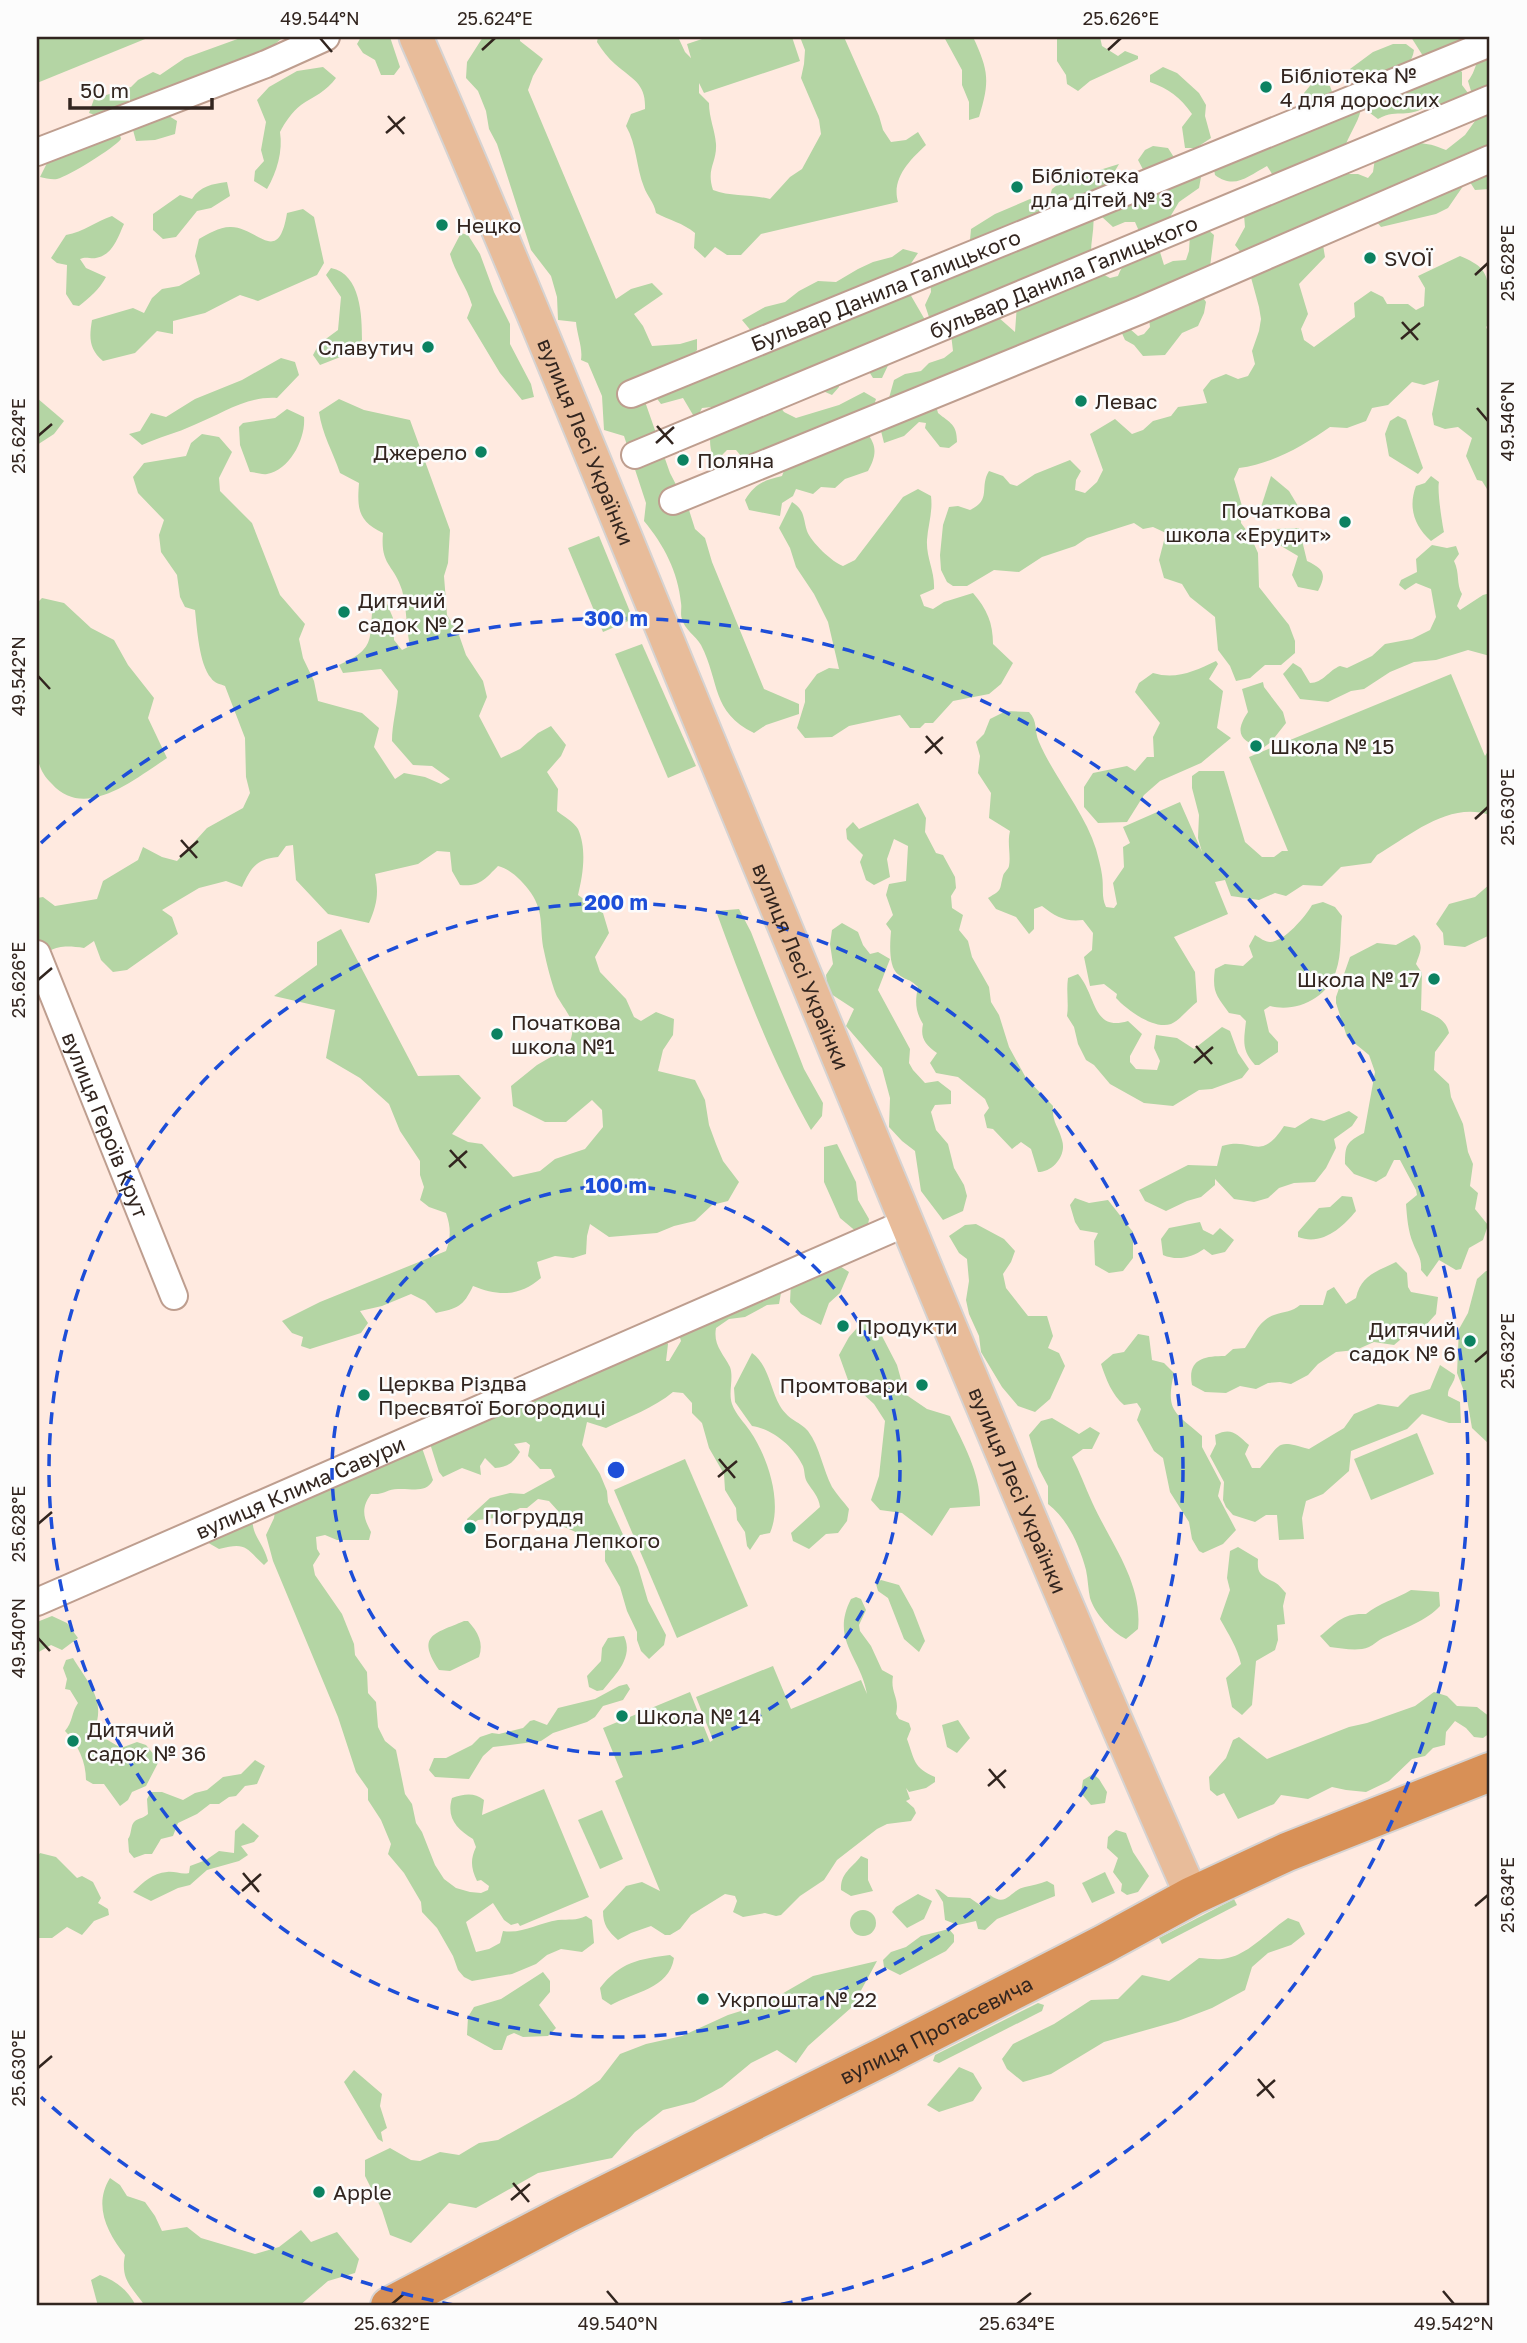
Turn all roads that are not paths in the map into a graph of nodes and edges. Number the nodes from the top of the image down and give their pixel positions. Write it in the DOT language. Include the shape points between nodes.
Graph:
graph roads {
  1 [pos="326,37"];
  2 [pos="416,37"];
  3 [pos="1490,43"];
  4 [pos="1490,99"];
  5 [pos="37,152"];
  6 [pos="1490,159"];
  7 [pos="631,394"];
  8 [pos="635,455"];
  9 [pos="673,501"];
  10 [pos="37,954"];
  11 [pos="908,1222"];
  12 [pos="174,1296"];
  13 [pos="37,1602"];
  14 [pos="1490,1773"];
  15 [pos="1192,1896"];
  16 [pos="390,2306"];
  1 -- 5 [label="street"];
  2 -- 11 [label="main road, вулиця Лесі Українки"];
  3 -- 7 [label="street, Бульвар Данила Галицького"];
  4 -- 8 [label="street, бульвар Данила Галицького"];
  6 -- 9 [label="street" via="1141,310"];
  10 -- 12 [label="street, вулиця Героїв Крут"];
  11 -- 13 [label="street, вулиця Клима Савури"];
  11 -- 15 [label="main road, вулиця Лесі Українки"];
  14 -- 15 [label="highway, вулиця Протасевича" via="1287,1852"];
  15 -- 16 [label="highway, вулиця Протасевича"];
}
